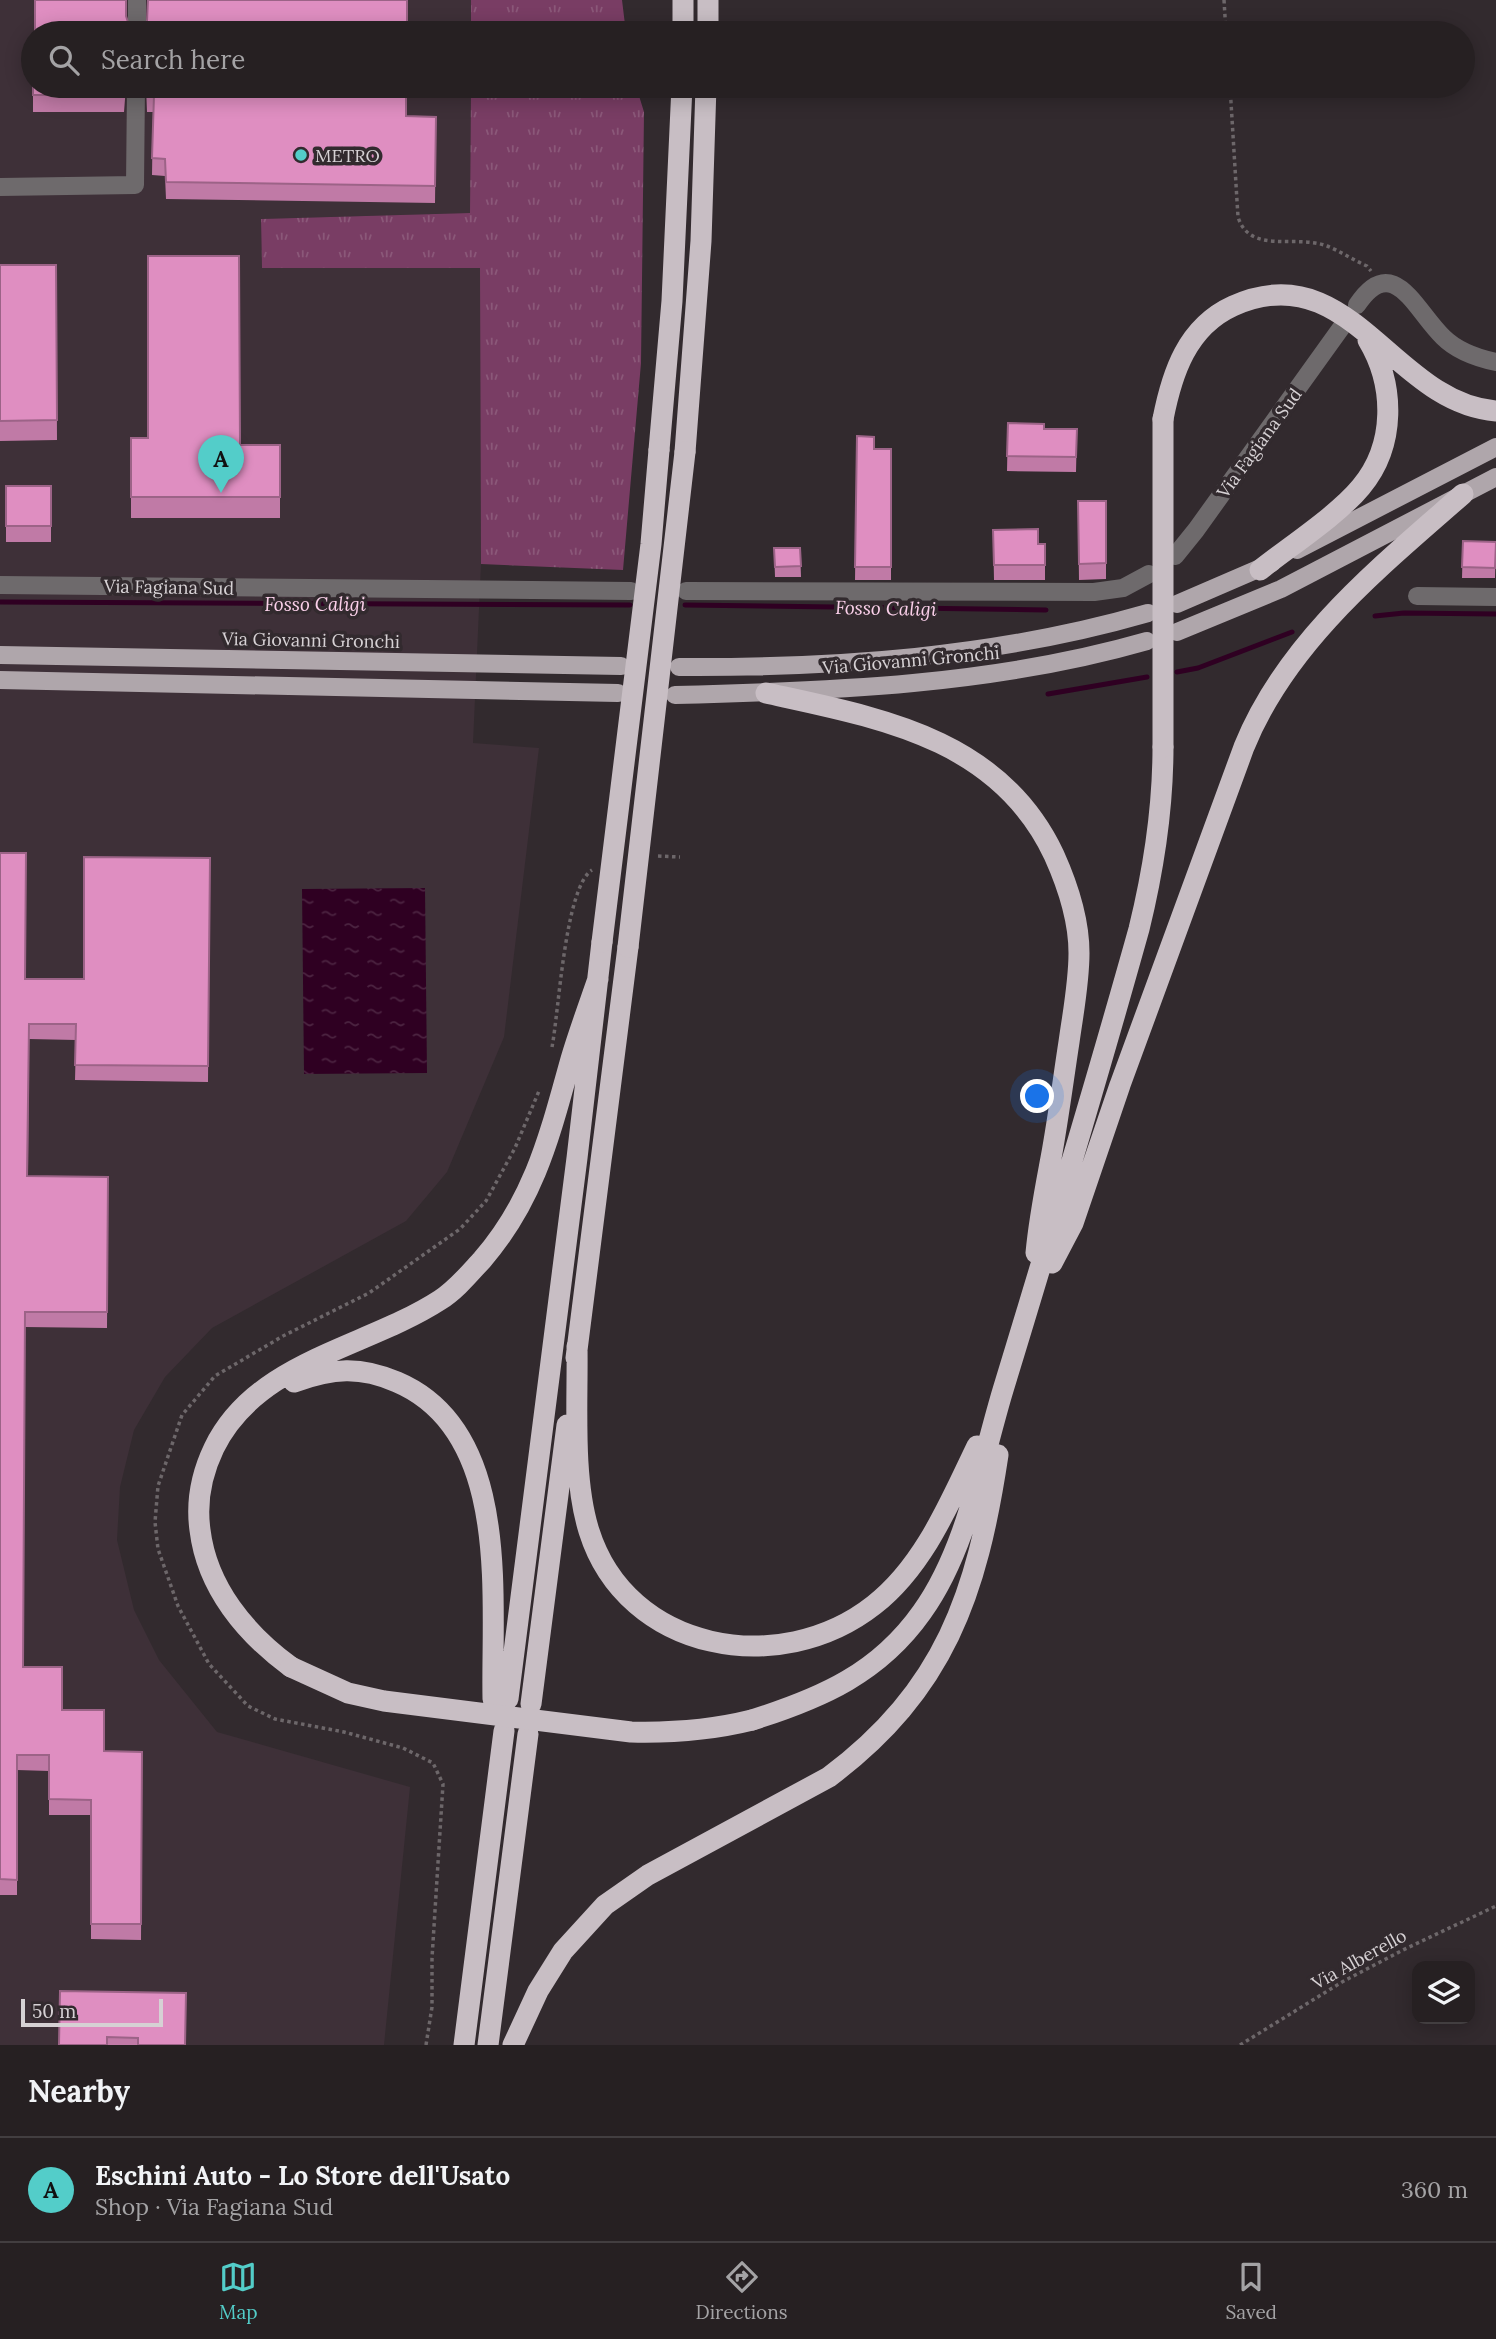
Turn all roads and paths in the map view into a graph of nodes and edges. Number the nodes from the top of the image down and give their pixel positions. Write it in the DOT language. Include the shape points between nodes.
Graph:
graph roads {
  1 [pos="137,0"];
  2 [pos="683,0"];
  3 [pos="708,0"];
  4 [pos="1224,0"];
  5 [pos="136,21"];
  6 [pos="683,21"];
  7 [pos="708,21"];
  8 [pos="1225,21"];
  9 [pos="136,98"];
  10 [pos="681,98"];
  11 [pos="706,98"];
  12 [pos="1231,98"];
  13 [pos="0,187"];
  14 [pos="1382,282"];
  15 [pos="1357,305"];
  16 [pos="1350,327"];
  17 [pos="1496,362"];
  18 [pos="1496,411"];
  19 [pos="1496,447"];
  20 [pos="1496,477"];
  21 [pos="1463,494"];
  22 [pos="1175,556"];
  23 [pos="1260,570"];
  24 [pos="1149,575"];
  25 [pos="0,585"];
  26 [pos="631,591"];
  27 [pos="686,591"];
  28 [pos="1417,596"];
  29 [pos="1496,597"];
  30 [pos="1177,604"];
  31 [pos="1148,614"];
  32 [pos="1177,632"];
  33 [pos="1147,641"];
  34 [pos="0,655"];
  35 [pos="621,666"];
  36 [pos="679,667"];
  37 [pos="0,680"];
  38 [pos="618,693"];
  39 [pos="766,693"];
  40 [pos="675,695"];
  41 [pos="680,857"];
  42 [pos="650,858"];
  43 [pos="602,868"];
  44 [pos="598,979"];
  45 [pos="549,1057"];
  46 [pos="542,1081"];
  47 [pos="1031,1301"];
  48 [pos="577,1346"];
  49 [pos="260,1394"];
  50 [pos="1002,1394"];
  51 [pos="531,1704"];
  52 [pos="498,1730"];
  53 [pos="528,1734"];
  54 [pos="1496,1906"];
  55 [pos="426,2045"];
  56 [pos="464,2045"];
  57 [pos="488,2045"];
  58 [pos="513,2045"];
  59 [pos="1240,2045"];
  1 -- 5 [label="street"];
  2 -- 6 [label="highway"];
  3 -- 7 [label="highway"];
  4 -- 8 [label="path"];
  9 -- 13 [label="street" via="135,184"];
  10 -- 44 [label="highway, bridge" via="672,301 651,544"];
  11 -- 48 [label="highway, bridge" via="701,241 685,452"];
  12 -- 14 [label="path" via="1241,227 1260,240 1303,240 1327,246 1367,266"];
  14 -- 15 [label="street"];
  14 -- 17 [label="street" via="1399,286 1449,342 1471,356"];
  16 -- 18 [label="highway" via="1426,384 1463,403"];
  16 -- 22 [label="street, Via Fagiana Sud"];
  16 -- 23 [label="highway" via="1378,358 1387,390 1387,425 1378,459 1360,489"];
  16 -- 47 [label="highway, bridge" via="1337,310 1294,296 1256,297 1223,311 1195,335 1181,357 1168,395 1163,419 1160,823 1149,890 1116,1013"];
  19 -- 23 [label="main road"];
  20 -- 21 [label="main road"];
  21 -- 32 [label="main road" via="1281,589"];
  21 -- 47 [label="highway" via="1345,602 1307,643 1264,705 1244,747 1073,1223"];
  23 -- 30 [label="main road"];
  24 -- 27 [label="street" via="1124,588 1094,592"];
  25 -- 26 [label="street, Via Fagiana Sud"];
  28 -- 29 [label="street"];
  31 -- 36 [label="main road, Via Giovanni Gronchi" via="1046,639 917,656 841,664"];
  33 -- 39 [label="main road, Via Giovanni Gronchi" via="1033,669"];
  34 -- 35 [label="main road, Via Giovanni Gronchi"];
  37 -- 38 [label="main road"];
  39 -- 40 [label="main road, Via Giovanni Gronchi"];
  39 -- 47 [label="highway" via="874,718 973,760 1025,808 1059,865 1070,893 1079,952 1053,1147 1039,1213"];
  41 -- 42 [label="path"];
  43 -- 45 [label="path" via="590,870 582,878 572,905"];
  44 -- 49 [label="highway" via="542,1160 522,1204 491,1250 442,1298 322,1356"];
  44 -- 49 [label="highway" via="500,1699 484,1505 460,1435 425,1398 377,1373 334,1370"];
  46 -- 55 [label="path" via="492,1191 460,1229 369,1293 215,1376 182,1415 158,1486 158,1549 178,1606 209,1664 248,1706 275,1718 403,1748 433,1763 443,1784 432,2007"];
  47 -- 50 [label="highway"];
  48 -- 50 [label="highway" via="583,1506 601,1559 618,1583 657,1620 702,1638 754,1648 804,1641 827,1632 874,1605 898,1582 933,1533"];
  48 -- 51 [label="highway"];
  49 -- 50 [label="highway, bridge" via="235,1415 216,1443 199,1492 198,1520 212,1573 228,1603 268,1650 291,1667 348,1693 384,1701 670,1733 752,1720 791,1708 858,1676 895,1646 943,1577"];
  50 -- 58 [label="highway" via="997,1457 970,1588 953,1631 917,1690 890,1723 829,1777 648,1875 605,1905 563,1951 538,1990"];
  52 -- 56 [label="highway" via="497,1787"];
  53 -- 57 [label="highway"];
  54 -- 59 [label="path, Via Alberello" via="1342,1982"];
}
